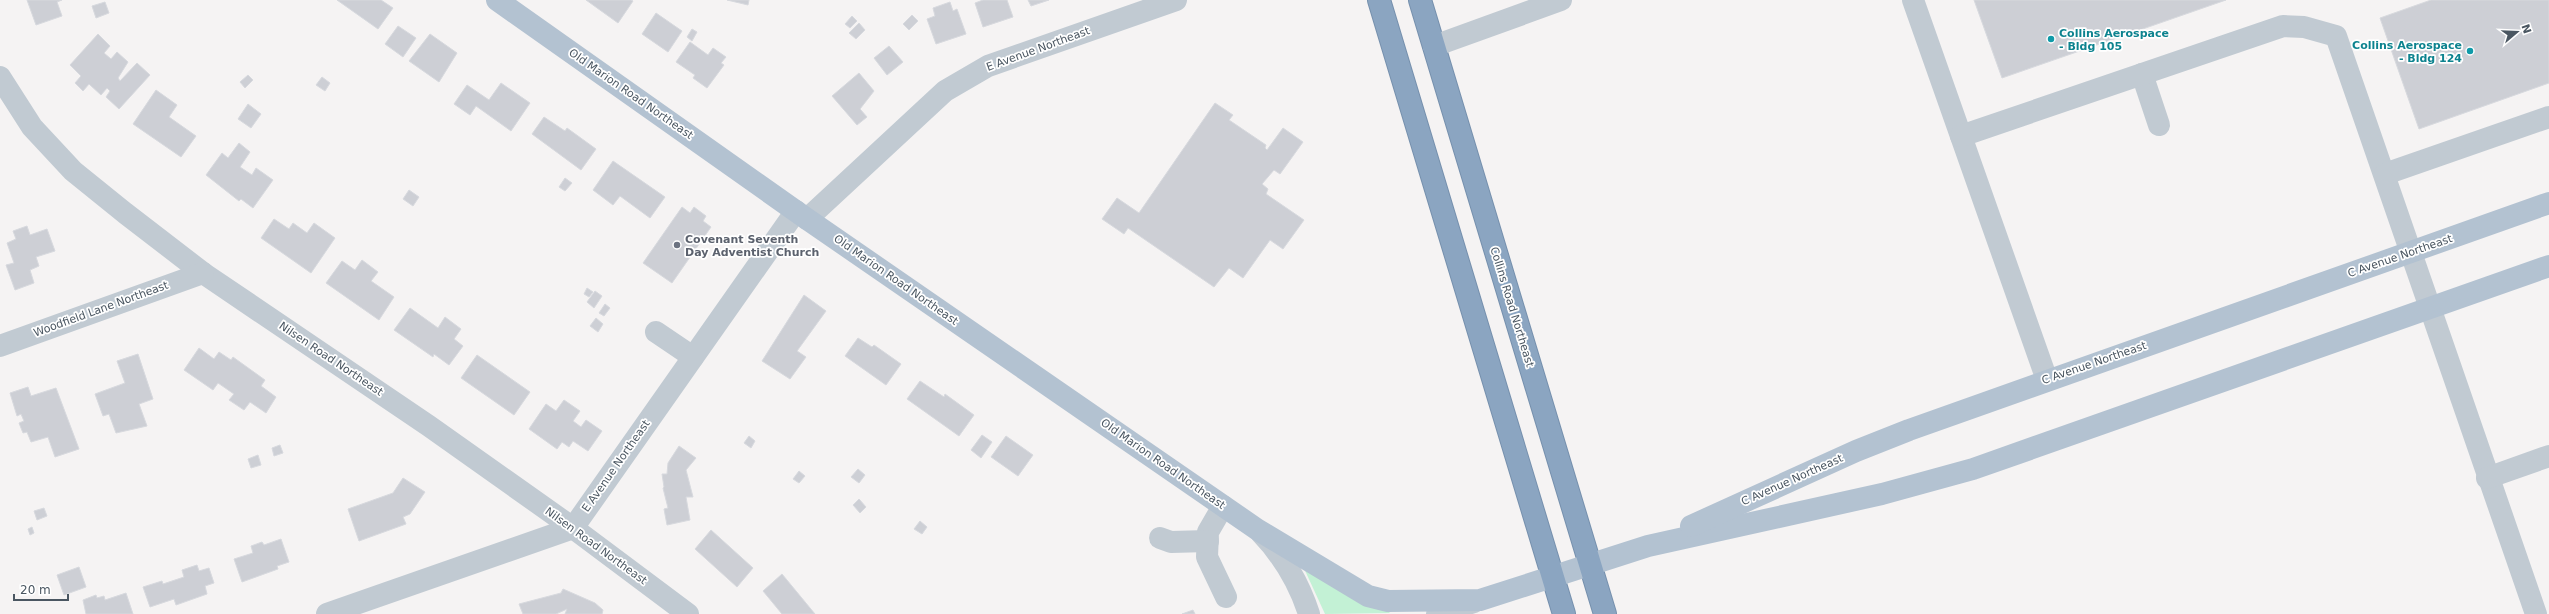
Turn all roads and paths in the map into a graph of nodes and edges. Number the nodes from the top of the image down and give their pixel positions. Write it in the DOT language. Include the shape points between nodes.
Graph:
graph roads {
  1 [pos="497,0"];
  2 [pos="1176,0"];
  3 [pos="1379,0"];
  4 [pos="1420,0"];
  5 [pos="1561,0"];
  6 [pos="1912,0"];
  7 [pos="1434,46"];
  8 [pos="2142,74"];
  9 [pos="0,77"];
  10 [pos="2549,117"];
  11 [pos="2159,125"];
  12 [pos="1960,136"];
  13 [pos="2385,174"];
  14 [pos="2549,203"];
  15 [pos="801,215"];
  16 [pos="2412,251"];
  17 [pos="2549,266"];
  18 [pos="203,272"];
  19 [pos="2430,307"];
  20 [pos="656,332"];
  21 [pos="0,346"];
  22 [pos="693,357"];
  23 [pos="2047,380"];
  24 [pos="2549,456"];
  25 [pos="2488,478"];
  26 [pos="1223,506"];
  27 [pos="573,528"];
  28 [pos="1258,530"];
  29 [pos="1160,538"];
  30 [pos="1208,541"];
  31 [pos="1648,546"];
  32 [pos="1590,565"];
  33 [pos="1552,577"];
  34 [pos="1226,597"];
  35 [pos="1480,600"];
  36 [pos="327,614"];
  37 [pos="688,614"];
  38 [pos="1308,614"];
  39 [pos="1438,614"];
  40 [pos="1564,614"];
  41 [pos="1605,614"];
  42 [pos="2536,614"];
  1 -- 15 [label="main road, Old Marion Road Northeast"];
  2 -- 15 [label="street, E Avenue Northeast" via="988,66 945,92"];
  3 -- 33 [label="highway"];
  4 -- 7 [label="highway, Collins Road Northeast"];
  5 -- 7 [label="street"];
  6 -- 12 [label="street"];
  7 -- 32 [label="highway, Collins Road Northeast"];
  8 -- 11 [label="street"];
  8 -- 12 [label="street"];
  8 -- 13 [label="street" via="2283,26 2304,27 2336,36"];
  9 -- 18 [label="street, Nilsen Road Northeast" via="32,127 74,171"];
  10 -- 13 [label="street"];
  12 -- 23 [label="street"];
  13 -- 16 [label="street"];
  14 -- 16 [label="main road, C Avenue Northeast"];
  15 -- 22 [label="street, E Avenue Northeast"];
  15 -- 26 [label="main road, Old Marion Road Northeast"];
  16 -- 19 [label="street"];
  16 -- 23 [label="main road, C Avenue Northeast"];
  17 -- 19 [label="main road, C Avenue Northeast"];
  18 -- 21 [label="street, Woodfield Lane Northeast"];
  18 -- 27 [label="street, Nilsen Road Northeast"];
  19 -- 25 [label="street"];
  19 -- 31 [label="main road, C Avenue Northeast" via="1973,469 1882,494"];
  20 -- 22 [label="street"];
  22 -- 27 [label="street, E Avenue Northeast"];
  23 -- 31 [label="main road, C Avenue Northeast" via="1856,451"];
  24 -- 25 [label="street"];
  25 -- 42 [label="street"];
  26 -- 28 [label="main road, Old Marion Road Northeast"];
  26 -- 30 [label="street" via="1208,532"];
  27 -- 36 [label="street"];
  27 -- 37 [label="street, Nilsen Road Northeast"];
  28 -- 35 [label="main road, Old Marion Road Northeast" via="1368,596 1388,601"];
  28 -- 38 [label="street, Old Marion Road Northeast" via="1285,562 1298,584"];
  29 -- 30 [label="street" via="1171,542"];
  30 -- 34 [label="street" via="1207,557"];
  31 -- 32 [label="main road, C Avenue Northeast"];
  32 -- 33 [label="main road, C Avenue Northeast"];
  32 -- 41 [label="highway, Collins Road Northeast"];
  33 -- 35 [label="main road, C Avenue Northeast"];
  33 -- 40 [label="highway"];
  35 -- 39 [label="street, C Avenue Northeast"];
}
